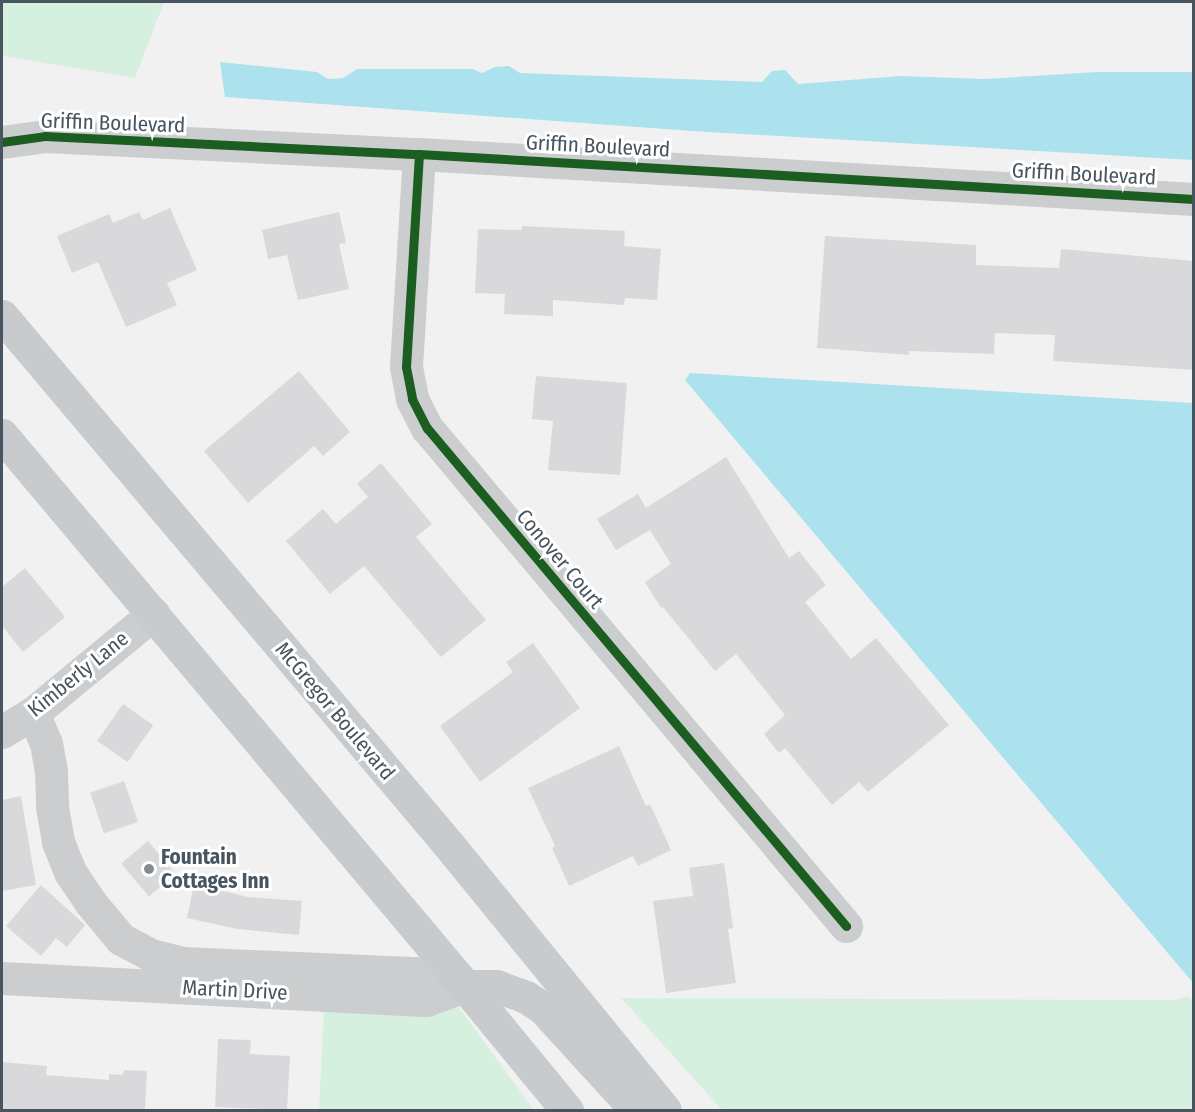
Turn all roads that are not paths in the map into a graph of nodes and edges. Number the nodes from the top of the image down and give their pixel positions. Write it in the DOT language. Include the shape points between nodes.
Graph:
graph roads {
  1 [pos="2,142"];
  2 [pos="419,154"];
  3 [pos="1194,199"];
  4 [pos="2,316"];
  5 [pos="2,435"];
  6 [pos="153,614"];
  7 [pos="33,713"];
  8 [pos="2,732"];
  9 [pos="846,926"];
  10 [pos="2,978"];
  11 [pos="465,986"];
  12 [pos="567,1110"];
  13 [pos="636,1110"];
  14 [pos="665,1110"];
  1 -- 2 [label="street, Griffin Boulevard" via="45,136"];
  2 -- 3 [label="street, Griffin Boulevard"];
  2 -- 9 [label="street, Conover Court" via="406,367 412,399 427,428"];
  4 -- 14 [label="main road, McGregor Boulevard" via="441,836"];
  5 -- 6 [label="main road"];
  6 -- 7 [label="street, Kimberly Lane"];
  6 -- 11 [label="main road"];
  7 -- 8 [label="street, Kimberly Lane"];
  7 -- 11 [label="street" via="46,743 58,842 75,879 121,939 152,955 183,963 416,973"];
  10 -- 11 [label="street, Martin Drive" via="426,1000"];
  11 -- 12 [label="main road"];
  11 -- 13 [label="main road" via="496,986 543,1008"];
}
